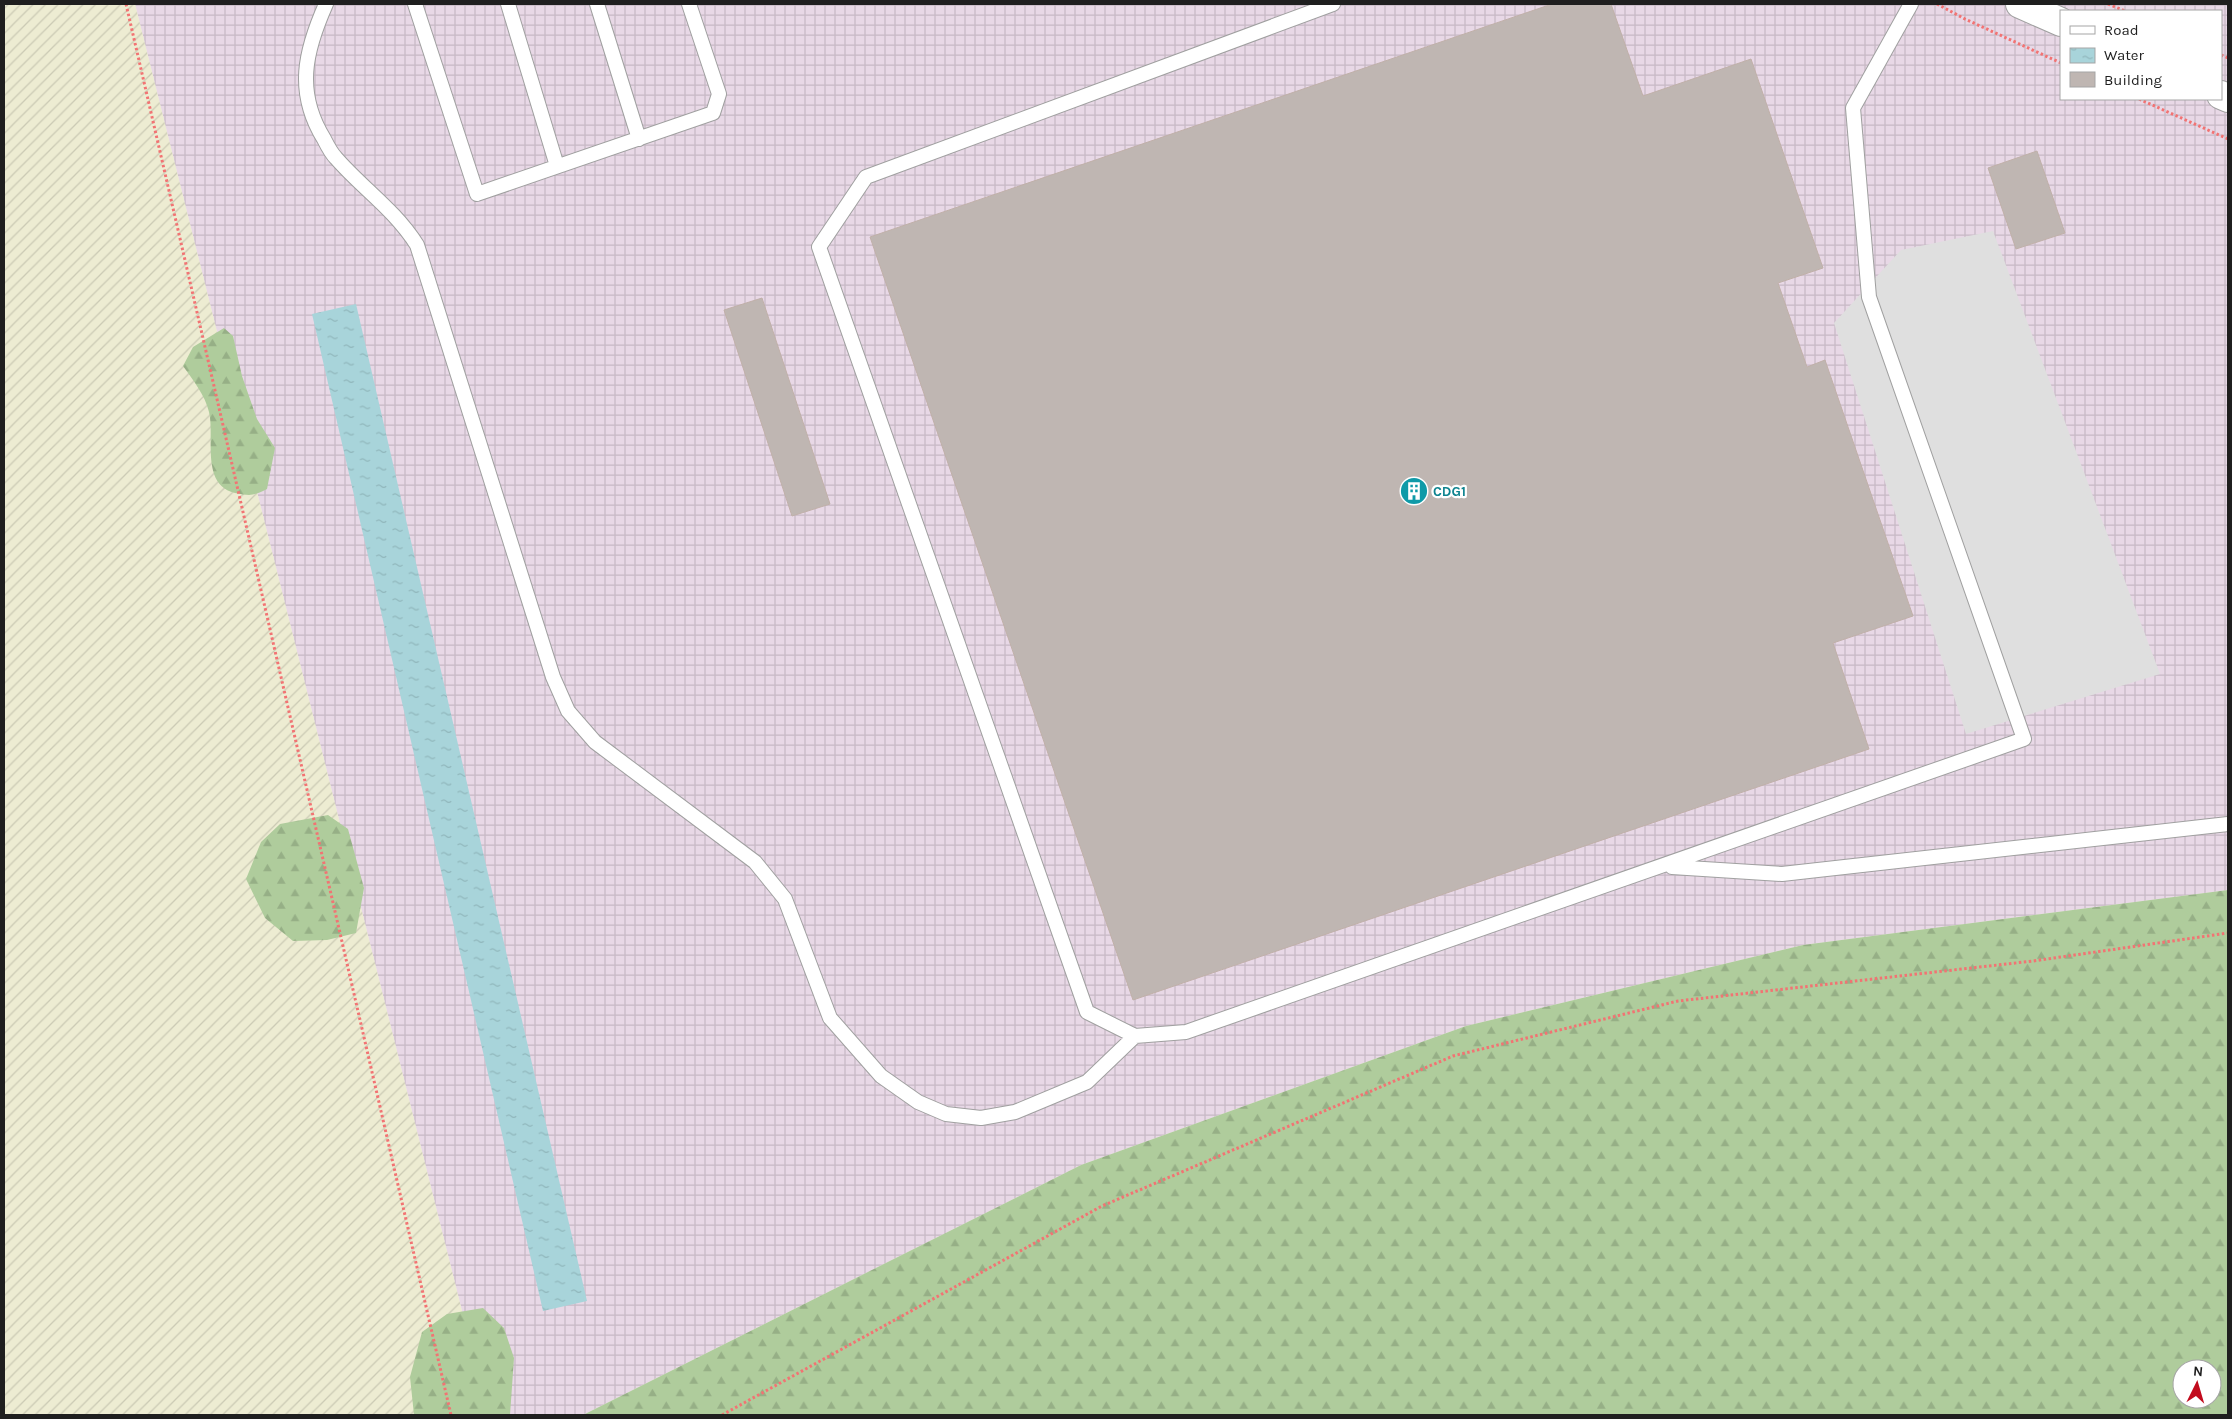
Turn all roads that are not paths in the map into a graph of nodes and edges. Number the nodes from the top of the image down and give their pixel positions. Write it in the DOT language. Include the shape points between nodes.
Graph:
graph roads {
  1 [pos="326,4"];
  2 [pos="415,4"];
  3 [pos="508,4"];
  4 [pos="597,4"];
  5 [pos="689,4"];
  6 [pos="1333,4"];
  7 [pos="1911,4"];
  8 [pos="2020,4"];
  9 [pos="2060,22"];
  10 [pos="639,139"];
  11 [pos="557,166"];
  12 [pos="2228,824"];
  13 [pos="1664,866"];
  14 [pos="1135,1036"];
  1 -- 14 [label="lane" via="312,35 305,72 305,90 312,120 335,157 404,224 417,244 553,677 568,712 595,742 755,862 785,899 830,1018 881,1076 918,1102 946,1114 981,1118 1015,1112 1088,1082"];
  2 -- 11 [label="lane" via="477,194"];
  3 -- 11 [label="lane"];
  4 -- 10 [label="lane"];
  5 -- 10 [label="lane" via="719,94 713,113"];
  6 -- 14 [label="lane" via="866,177 819,247 1087,1012"];
  7 -- 13 [label="lane" via="1853,108 1869,297 2024,739"];
  8 -- 9 [label="street"];
  10 -- 11 [label="lane"];
  12 -- 13 [label="lane" via="1782,874"];
  13 -- 14 [label="lane" via="1186,1032"];
}
